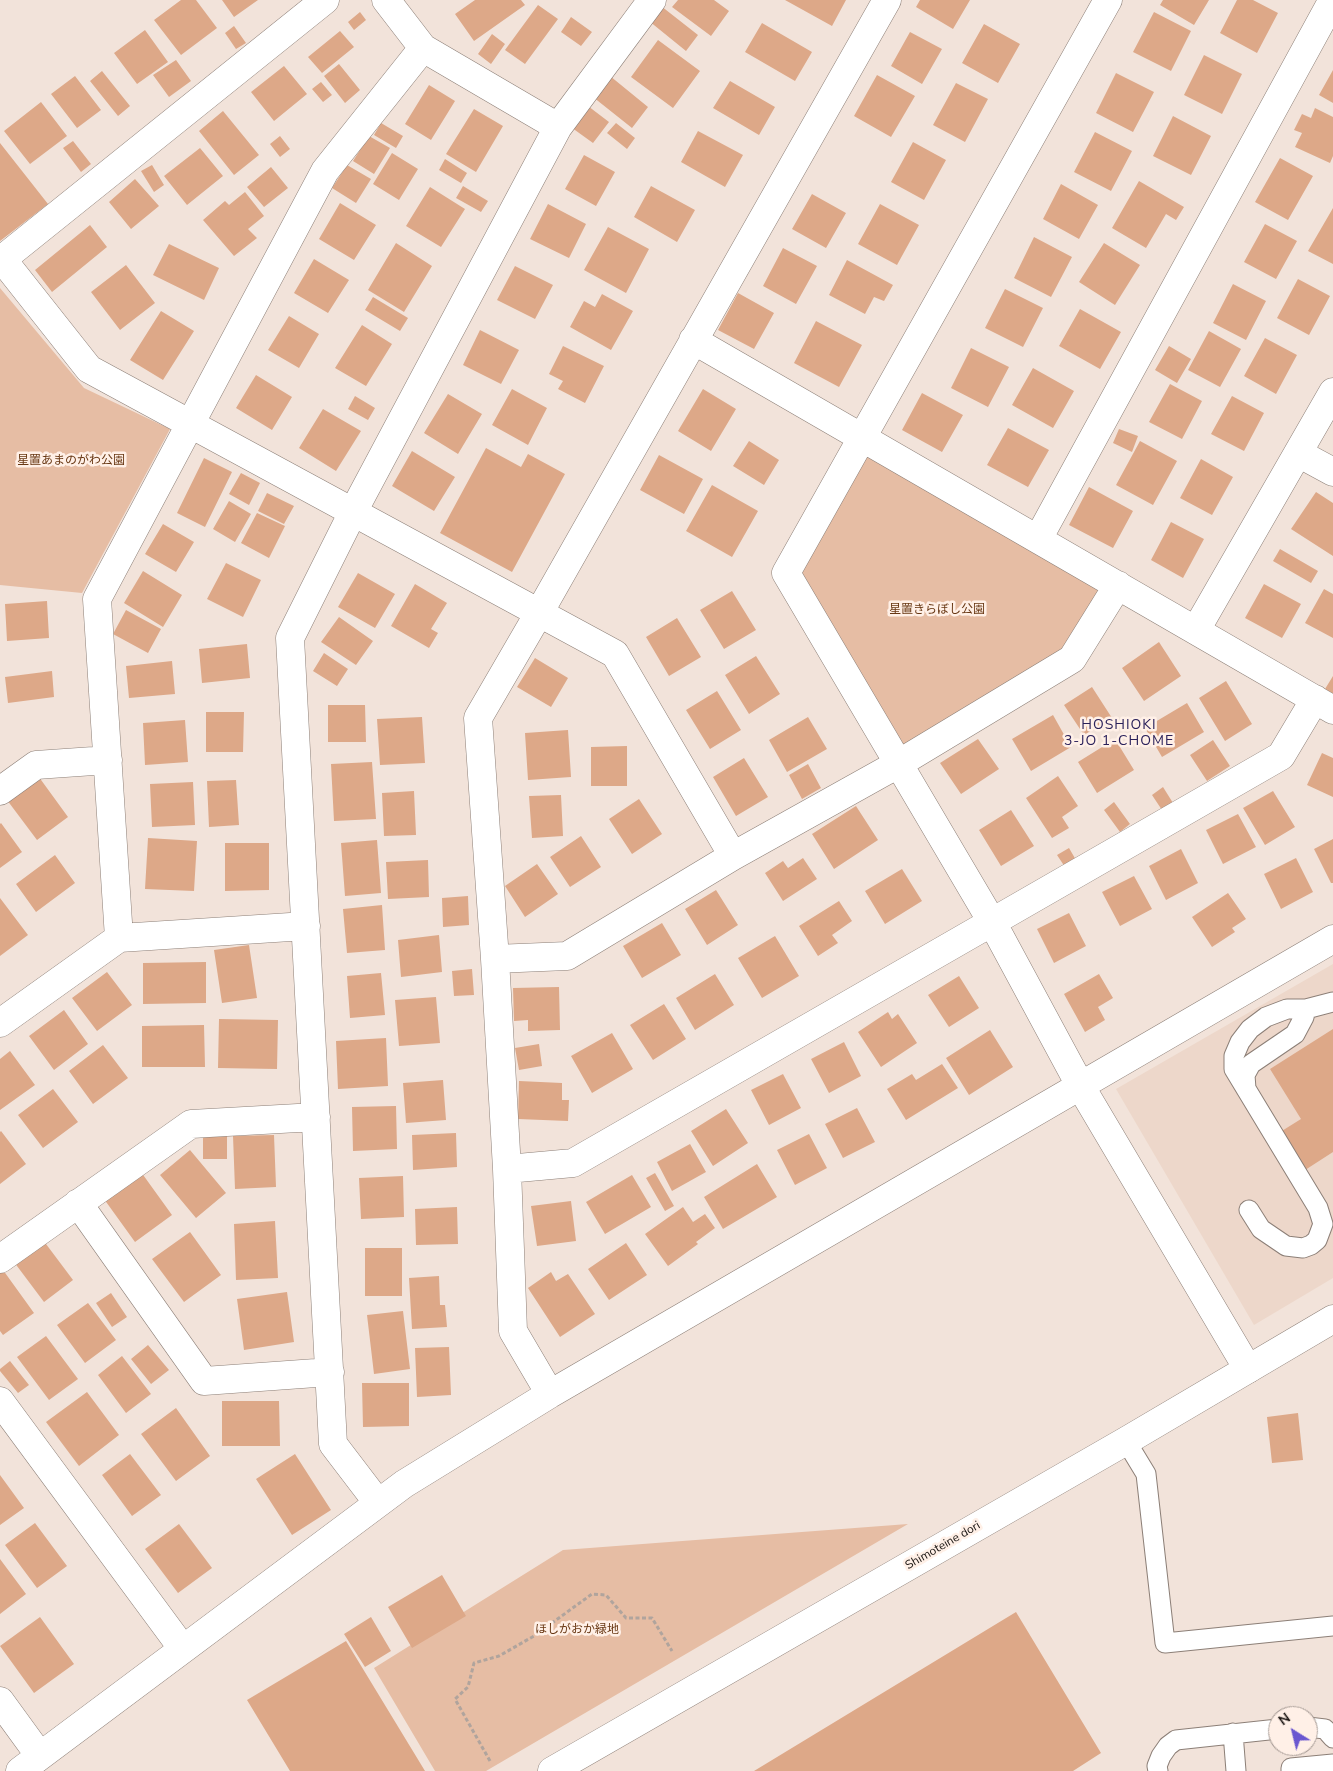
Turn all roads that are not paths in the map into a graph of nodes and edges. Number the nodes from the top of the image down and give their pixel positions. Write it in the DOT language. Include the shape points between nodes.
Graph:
graph roads {
  1 [pos="325,0"];
  2 [pos="386,0"];
  3 [pos="652,0"];
  4 [pos="887,0"];
  5 [pos="1108,0"];
  6 [pos="1328,4"];
  7 [pos="423,48"];
  8 [pos="558,127"];
  9 [pos="1,260"];
  10 [pos="693,340"];
  11 [pos="1333,392"];
  12 [pos="191,424"];
  13 [pos="862,437"];
  14 [pos="1298,453"];
  15 [pos="1333,472"];
  16 [pos="353,512"];
  17 [pos="1038,539"];
  18 [pos="1118,585"];
  19 [pos="539,613"];
  20 [pos="1196,630"];
  21 [pos="1324,705"];
  22 [pos="108,760"];
  23 [pos="898,764"];
  24 [pos="0,791"];
  25 [pos="733,856"];
  26 [pos="992,922"];
  27 [pos="306,926"];
  28 [pos="119,938"];
  29 [pos="1333,940"];
  30 [pos="495,959"];
  31 [pos="1333,1002"];
  32 [pos="1306,1009"];
  33 [pos="0,1023"];
  34 [pos="1081,1087"];
  35 [pos="1246,1089"];
  36 [pos="316,1117"];
  37 [pos="507,1169"];
  38 [pos="78,1204"];
  39 [pos="1249,1210"];
  40 [pos="0,1259"];
  41 [pos="1333,1319"];
  42 [pos="1248,1369"];
  43 [pos="330,1372"];
  44 [pos="550,1394"];
  45 [pos="0,1401"];
  46 [pos="1126,1441"];
  47 [pos="378,1503"];
  48 [pos="1333,1626"];
  49 [pos="183,1649"];
  50 [pos="0,1701"];
  51 [pos="1318,1728"];
  52 [pos="1268,1730"];
  53 [pos="1233,1734"];
  54 [pos="1333,1738"];
  55 [pos="30,1763"];
  56 [pos="1333,1764"];
  57 [pos="552,1771"];
  58 [pos="1158,1771"];
  59 [pos="1236,1771"];
  60 [pos="1292,1771"];
  1 -- 9 [label="street"];
  2 -- 7 [label="street"];
  3 -- 8 [label="street"];
  4 -- 10 [label="street"];
  5 -- 13 [label="street"];
  6 -- 17 [label="street"];
  7 -- 8 [label="street"];
  7 -- 12 [label="street" via="325,171"];
  8 -- 16 [label="street"];
  9 -- 12 [label="street" via="89,368"];
  10 -- 13 [label="street"];
  10 -- 19 [label="street"];
  11 -- 14 [label="street"];
  12 -- 16 [label="street"];
  12 -- 22 [label="street" via="98,599"];
  13 -- 17 [label="street"];
  13 -- 23 [label="street" via="786,573"];
  14 -- 15 [label="street"];
  14 -- 20 [label="street"];
  16 -- 19 [label="street"];
  16 -- 27 [label="street" via="290,638"];
  17 -- 18 [label="street"];
  18 -- 20 [label="street"];
  18 -- 23 [label="street" via="1072,659"];
  19 -- 25 [label="street" via="615,654"];
  19 -- 30 [label="street" via="478,718"];
  20 -- 21 [label="street"];
  21 -- 26 [label="street" via="1281,756"];
  22 -- 24 [label="street" via="36,765"];
  22 -- 28 [label="street"];
  23 -- 25 [label="street"];
  23 -- 26 [label="street"];
  25 -- 30 [label="street" via="567,956"];
  26 -- 34 [label="street"];
  26 -- 37 [label="street" via="573,1163"];
  27 -- 28 [label="street"];
  27 -- 36 [label="street"];
  28 -- 33 [label="street"];
  29 -- 34 [label="street"];
  30 -- 37 [label="street"];
  31 -- 32 [label="lane"];
  32 -- 35 [label="lane" via="1295,1034 1251,1064 1245,1075"];
  32 -- 35 [label="lane" via="1287,1009 1266,1017 1240,1042 1234,1056 1234,1069"];
  34 -- 42 [label="street"];
  34 -- 44 [label="street"];
  35 -- 39 [label="lane" via="1318,1208 1323,1224 1317,1240 1304,1248 1286,1246 1261,1229"];
  36 -- 38 [label="street" via="191,1124"];
  36 -- 43 [label="street"];
  37 -- 44 [label="street" via="513,1331"];
  38 -- 40 [label="street"];
  38 -- 43 [label="street" via="204,1381"];
  41 -- 42 [label="street, Shimoteine dori"];
  42 -- 46 [label="street, Shimoteine dori"];
  43 -- 47 [label="street" via="334,1444"];
  44 -- 47 [label="street"];
  45 -- 49 [label="street"];
  46 -- 48 [label="lane" via="1146,1474 1165,1643"];
  46 -- 57 [label="street, Shimoteine dori"];
  47 -- 49 [label="street"];
  49 -- 55 [label="street"];
  50 -- 55 [label="street"];
  51 -- 54 [label="lane" via="1325,1729"];
  52 -- 53 [label="lane"];
  53 -- 58 [label="lane" via="1176,1740 1161,1756"];
  53 -- 59 [label="lane"];
  56 -- 60 [label="lane" via="1291,1768"];
}
